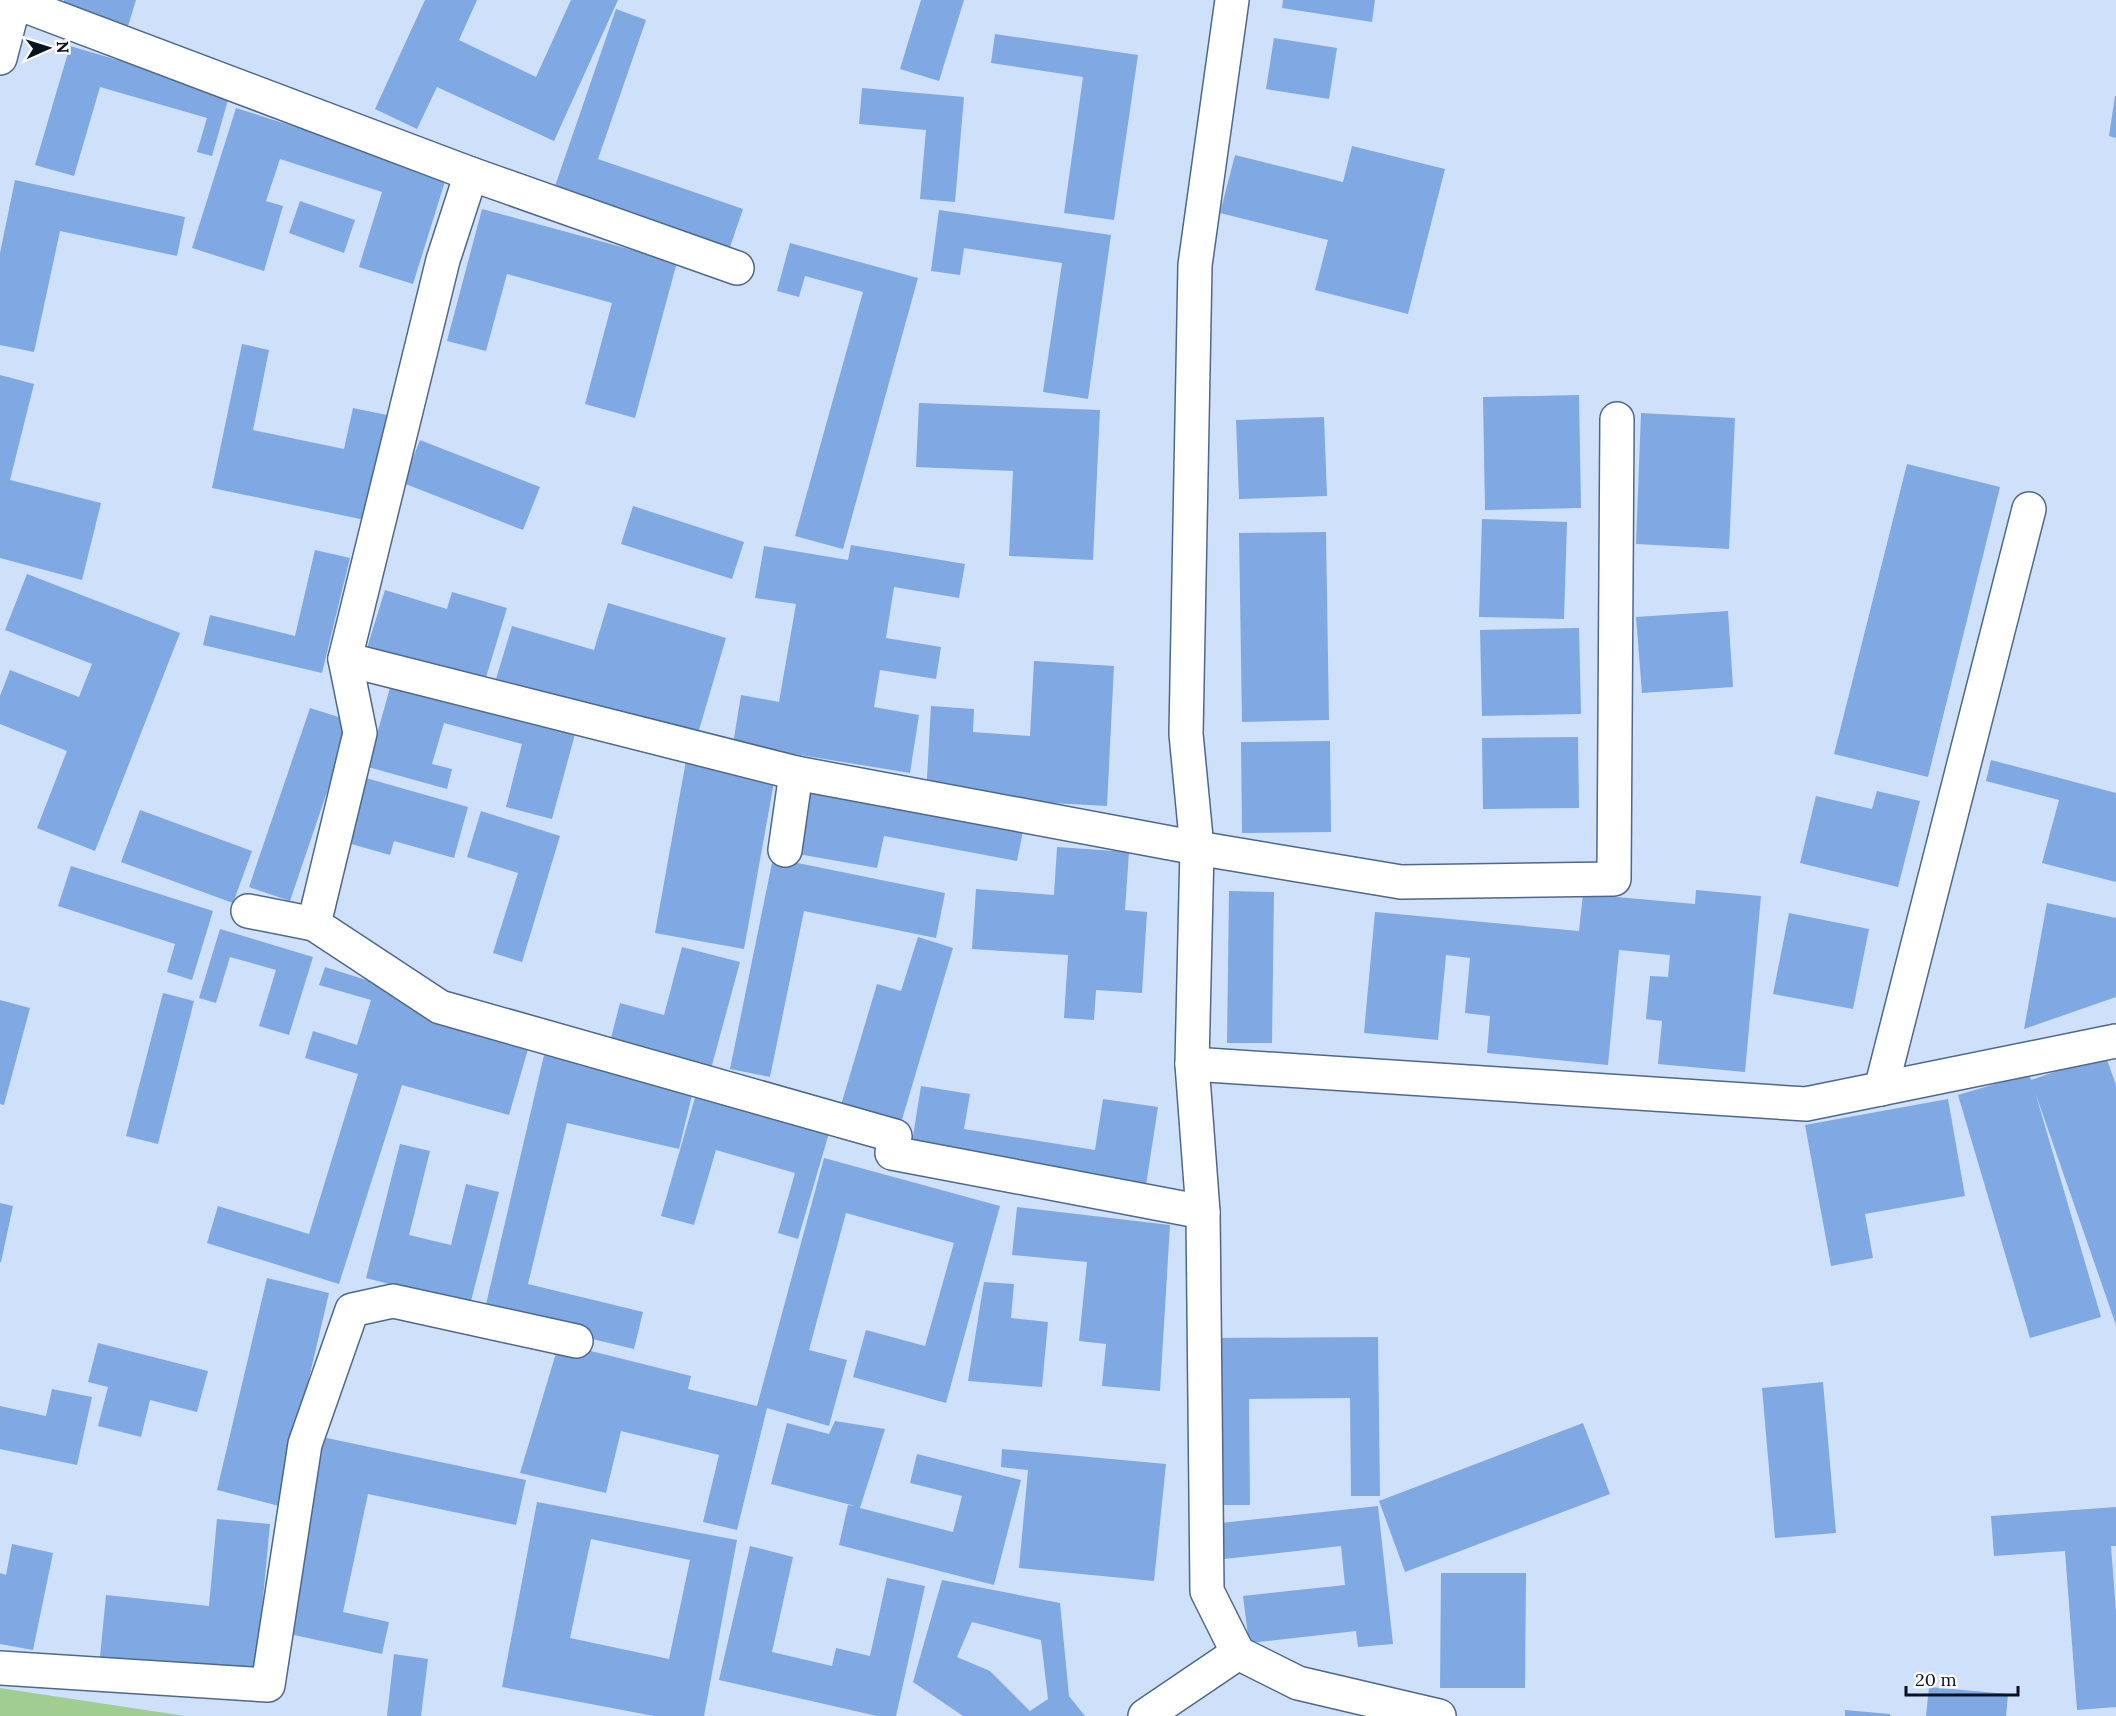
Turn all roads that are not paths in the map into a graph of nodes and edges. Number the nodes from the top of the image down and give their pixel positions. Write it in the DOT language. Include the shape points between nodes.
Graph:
graph roads {
  1 [pos="1232,0"];
  2 [pos="15,1"];
  3 [pos="0,58"];
  4 [pos="471,174"];
  5 [pos="736,268"];
  6 [pos="1617,419"];
  7 [pos="2029,508"];
  8 [pos="345,659"];
  9 [pos="796,773"];
  10 [pos="1197,848"];
  11 [pos="785,850"];
  12 [pos="248,911"];
  13 [pos="314,924"];
  14 [pos="2116,1041"];
  15 [pos="1192,1064"];
  16 [pos="1881,1089"];
  17 [pos="1203,1212"];
  18 [pos="576,1341"];
  19 [pos="1238,1653"];
  20 [pos="0,1668"];
  21 [pos="1145,1716"];
  22 [pos="1439,1716"];
  1 -- 10 [label="street" via="1195,265 1186,734"];
  2 -- 3 [label="street"];
  2 -- 4 [label="street"];
  4 -- 5 [label="street"];
  4 -- 8 [label="street" via="443,260"];
  6 -- 10 [label="street" via="1614,879 1401,882"];
  7 -- 16 [label="street"];
  8 -- 9 [label="street"];
  8 -- 13 [label="street" via="360,733"];
  9 -- 10 [label="street"];
  9 -- 11 [label="street"];
  10 -- 15 [label="street"];
  12 -- 13 [label="street"];
  13 -- 17 [label="street" via="440,1007 895,1136 892,1153"];
  14 -- 16 [label="street"];
  15 -- 16 [label="street" via="1806,1104"];
  15 -- 17 [label="street"];
  17 -- 19 [label="street" via="1207,1591"];
  18 -- 20 [label="street" via="393,1300 352,1310 305,1444 268,1685"];
  19 -- 21 [label="street"];
  19 -- 22 [label="street" via="1298,1683"];
}
